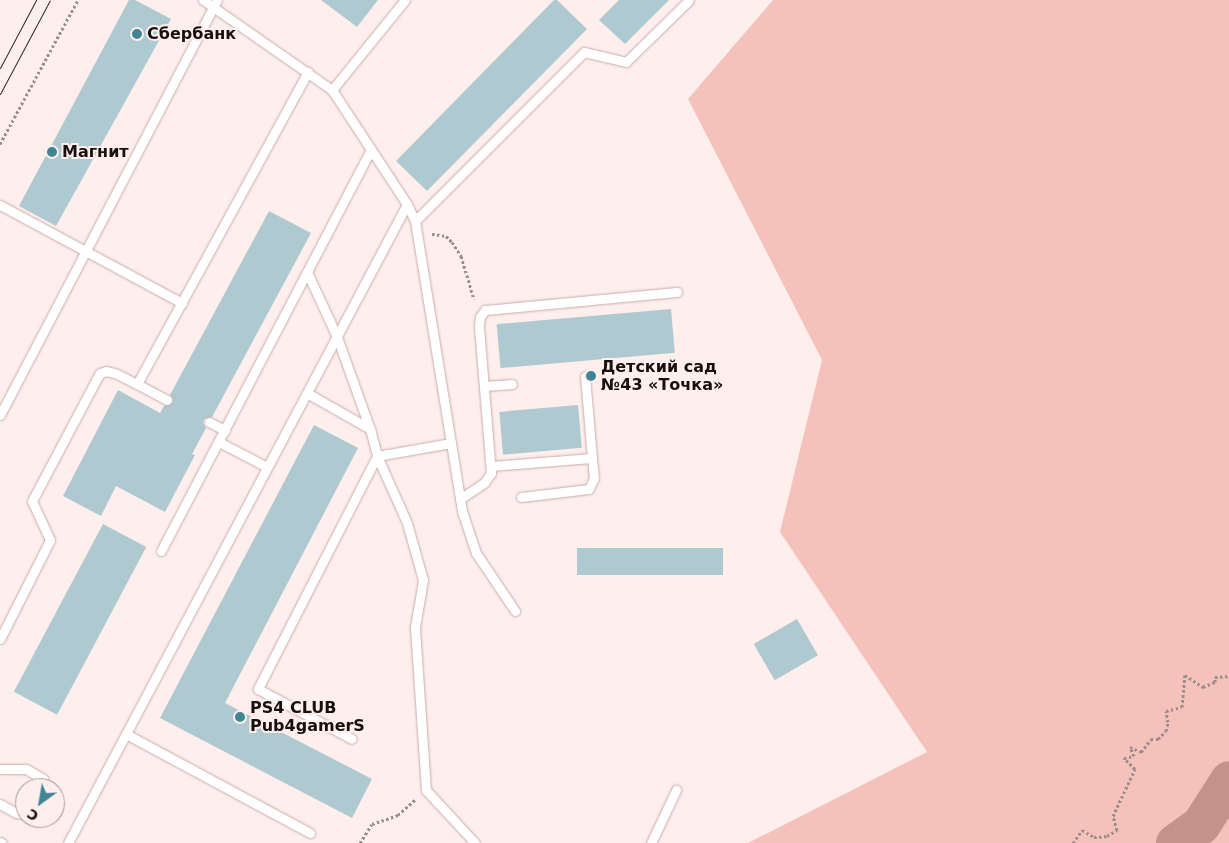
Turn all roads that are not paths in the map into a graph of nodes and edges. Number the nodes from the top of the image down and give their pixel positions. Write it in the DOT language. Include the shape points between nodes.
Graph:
graph roads {
  1 [pos="203,0"];
  2 [pos="405,0"];
  3 [pos="689,0"];
  4 [pos="215,3"];
  5 [pos="308,72"];
  6 [pos="332,90"];
  7 [pos="371,150"];
  8 [pos="407,204"];
  9 [pos="0,205"];
  10 [pos="415,222"];
  11 [pos="86,251"];
  12 [pos="307,272"];
  13 [pos="677,292"];
  14 [pos="182,303"];
  15 [pos="337,337"];
  16 [pos="585,376"];
  17 [pos="137,384"];
  18 [pos="512,384"];
  19 [pos="484,386"];
  20 [pos="307,393"];
  21 [pos="167,400"];
  22 [pos="0,415"];
  23 [pos="209,422"];
  24 [pos="370,429"];
  25 [pos="225,430"];
  26 [pos="218,442"];
  27 [pos="451,443"];
  28 [pos="377,456"];
  29 [pos="592,458"];
  30 [pos="491,466"];
  31 [pos="267,468"];
  32 [pos="521,496"];
  33 [pos="460,499"];
  34 [pos="161,551"];
  35 [pos="515,611"];
  36 [pos="0,639"];
  37 [pos="126,734"];
  38 [pos="352,740"];
  39 [pos="0,769"];
  40 [pos="43,778"];
  41 [pos="676,790"];
  42 [pos="0,804"];
  43 [pos="15,812"];
  44 [pos="310,833"];
  45 [pos="68,843"];
  46 [pos="475,843"];
  47 [pos="651,843"];
  1 -- 4 [label="lane"];
  2 -- 6 [label="lane"];
  3 -- 10 [label="lane" via="626,62 584,52"];
  4 -- 5 [label="lane"];
  4 -- 11 [label="lane"];
  5 -- 6 [label="lane"];
  5 -- 14 [label="lane"];
  6 -- 7 [label="lane"];
  7 -- 8 [label="lane"];
  7 -- 12 [label="lane"];
  8 -- 10 [label="lane"];
  8 -- 15 [label="lane"];
  9 -- 11 [label="lane"];
  10 -- 27 [label="lane"];
  11 -- 14 [label="lane"];
  11 -- 22 [label="lane"];
  12 -- 15 [label="lane"];
  12 -- 25 [label="lane"];
  13 -- 19 [label="lane" via="485,310 479,326"];
  14 -- 17 [label="lane"];
  15 -- 20 [label="lane"];
  15 -- 24 [label="lane"];
  16 -- 29 [label="lane"];
  17 -- 21 [label="lane"];
  17 -- 36 [label="lane" via="106,371 100,373 96,380 32,501 50,540"];
  18 -- 19 [label="lane"];
  19 -- 30 [label="lane"];
  20 -- 24 [label="lane"];
  20 -- 31 [label="lane"];
  23 -- 25 [label="lane"];
  24 -- 28 [label="lane"];
  25 -- 26 [label="lane"];
  26 -- 31 [label="lane"];
  26 -- 34 [label="lane"];
  27 -- 28 [label="lane"];
  27 -- 33 [label="lane"];
  28 -- 38 [label="lane" via="258,689"];
  28 -- 46 [label="lane" via="407,523 423,580 415,627 426,790"];
  29 -- 30 [label="lane"];
  29 -- 32 [label="lane" via="594,478 589,489"];
  30 -- 33 [label="lane" via="488,479"];
  31 -- 37 [label="lane"];
  33 -- 35 [label="lane" via="476,553"];
  37 -- 44 [label="lane"];
  37 -- 45 [label="lane"];
  39 -- 40 [label="lane" via="26,769"];
  41 -- 47 [label="lane"];
  42 -- 43 [label="lane"];
}
